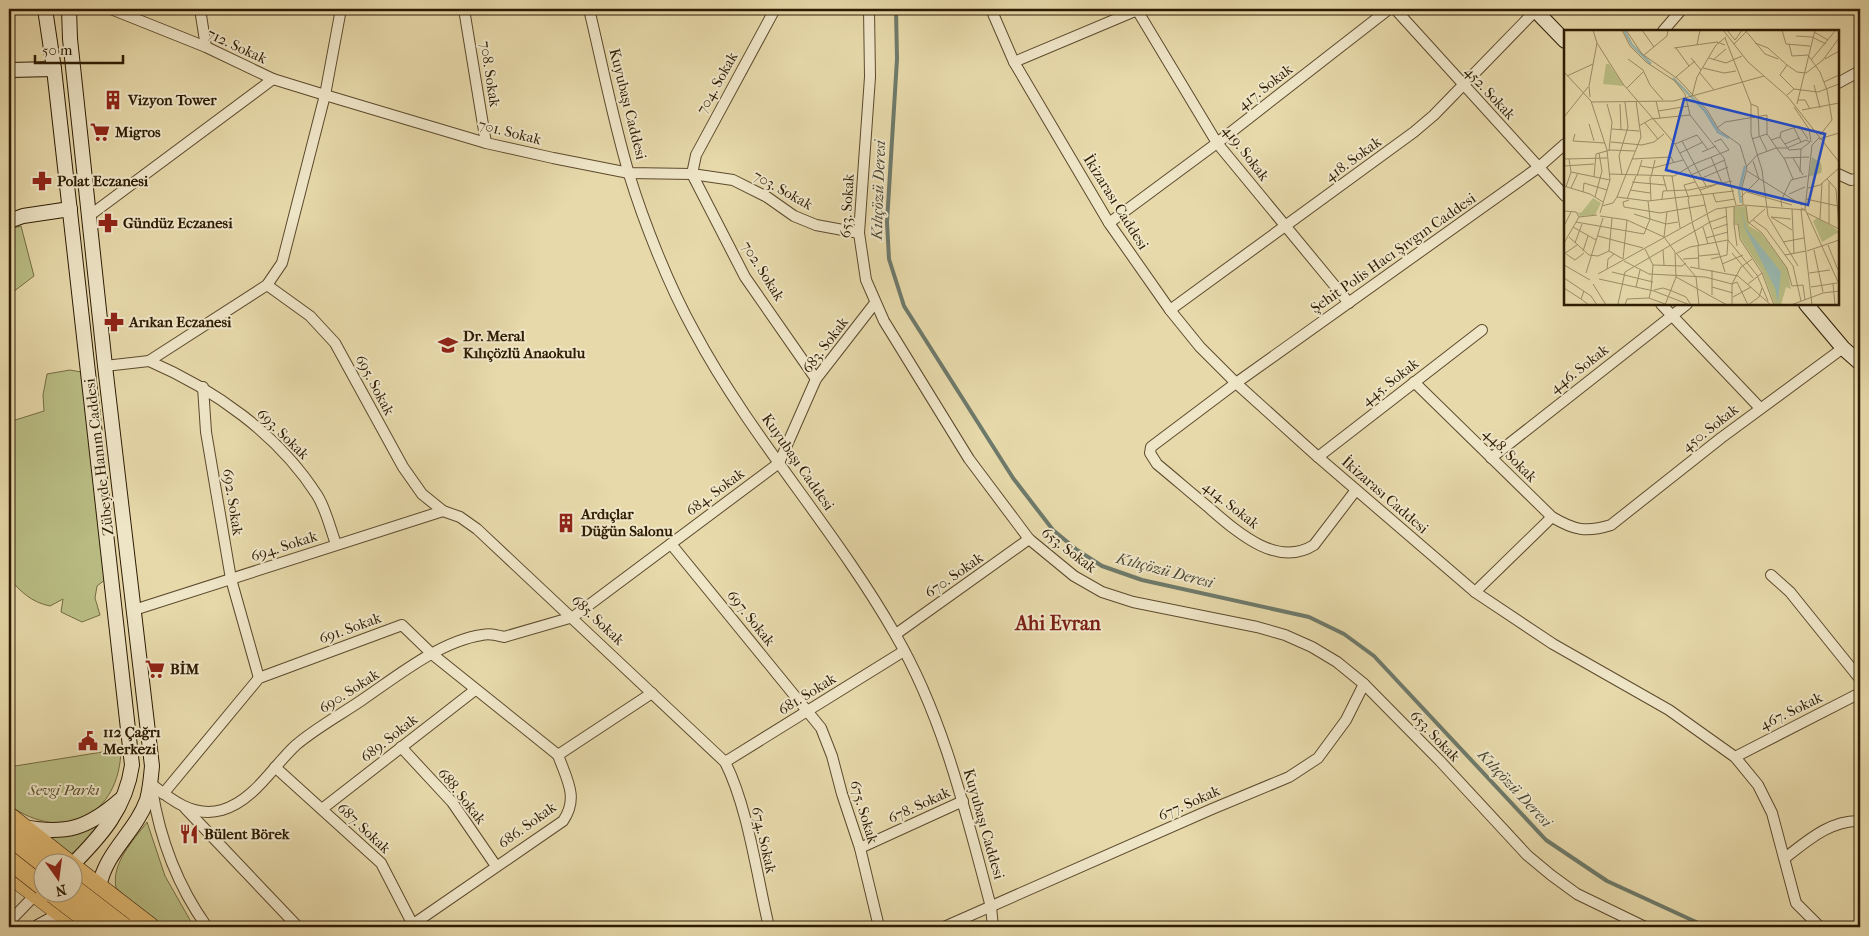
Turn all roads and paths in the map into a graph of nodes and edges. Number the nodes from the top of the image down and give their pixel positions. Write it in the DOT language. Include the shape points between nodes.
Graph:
graph roads {
  1 [pos="45,9"];
  2 [pos="69,9"];
  3 [pos="111,9"];
  4 [pos="200,9"];
  5 [pos="341,9"];
  6 [pos="464,9"];
  7 [pos="589,9"];
  8 [pos="775,9"];
  9 [pos="868,9"];
  10 [pos="991,9"];
  11 [pos="1139,9"];
  12 [pos="1389,9"];
  13 [pos="1395,9"];
  14 [pos="1682,9"];
  15 [pos="1535,10"];
  16 [pos="1664,30"];
  17 [pos="1564,40"];
  18 [pos="206,47"];
  19 [pos="1014,62"];
  20 [pos="54,68"];
  21 [pos="9,70"];
  22 [pos="1860,71"];
  23 [pos="273,79"];
  24 [pos="1839,82"];
  25 [pos="1462,86"];
  26 [pos="324,95"];
  27 [pos="486,143"];
  28 [pos="1217,143"];
  29 [pos="1564,145"];
  30 [pos="1539,167"];
  31 [pos="629,173"];
  32 [pos="692,174"];
  33 [pos="1839,174"];
  34 [pos="1860,178"];
  35 [pos="1564,195"];
  36 [pos="70,209"];
  37 [pos="89,216"];
  38 [pos="9,221"];
  39 [pos="1109,223"];
  40 [pos="1285,227"];
  41 [pos="859,233"];
  42 [pos="267,285"];
  43 [pos="1349,302"];
  44 [pos="875,303"];
  45 [pos="1662,305"];
  46 [pos="1686,305"];
  47 [pos="1807,305"];
  48 [pos="1170,310"];
  49 [pos="1672,316"];
  50 [pos="1482,330"];
  51 [pos="1843,348"];
  52 [pos="149,361"];
  53 [pos="1860,363"];
  54 [pos="104,366"];
  55 [pos="816,379"];
  56 [pos="1414,382"];
  57 [pos="1236,383"];
  58 [pos="203,387"];
  59 [pos="1760,408"];
  60 [pos="1159,439"];
  61 [pos="1318,457"];
  62 [pos="1491,458"];
  63 [pos="779,463"];
  64 [pos="1356,490"];
  65 [pos="443,511"];
  66 [pos="1552,517"];
  67 [pos="1594,530"];
  68 [pos="1029,540"];
  69 [pos="336,544"];
  70 [pos="671,544"];
  71 [pos="1771,575"];
  72 [pos="231,579"];
  73 [pos="1475,592"];
  74 [pos="134,610"];
  75 [pos="573,617"];
  76 [pos="896,634"];
  77 [pos="904,651"];
  78 [pos="432,654"];
  79 [pos="259,678"];
  80 [pos="1860,679"];
  81 [pos="1364,684"];
  82 [pos="475,690"];
  83 [pos="652,693"];
  84 [pos="1860,693"];
  85 [pos="807,711"];
  86 [pos="401,747"];
  87 [pos="558,755"];
  88 [pos="1735,757"];
  89 [pos="725,762"];
  90 [pos="275,767"];
  91 [pos="150,783"];
  92 [pos="126,790"];
  93 [pos="163,794"];
  94 [pos="962,801"];
  95 [pos="184,807"];
  96 [pos="322,809"];
  97 [pos="15,821"];
  98 [pos="1860,821"];
  99 [pos="9,838"];
  100 [pos="860,848"];
  101 [pos="58,854"];
  102 [pos="82,854"];
  103 [pos="32,856"];
  104 [pos="1785,858"];
  105 [pos="9,860"];
  106 [pos="496,866"];
  107 [pos="82,873"];
  108 [pos="9,874"];
  109 [pos="32,880"];
  110 [pos="32,885"];
  111 [pos="99,887"];
  112 [pos="82,895"];
  113 [pos="32,901"];
  114 [pos="117,901"];
  115 [pos="54,904"];
  116 [pos="64,904"];
  117 [pos="991,907"];
  118 [pos="62,914"];
  119 [pos="9,922"];
  120 [pos="411,926"];
  121 [pos="38,927"];
  122 [pos="79,927"];
  123 [pos="88,927"];
  124 [pos="96,927"];
  125 [pos="124,927"];
  126 [pos="151,927"];
  127 [pos="207,927"];
  128 [pos="298,927"];
  129 [pos="769,927"];
  130 [pos="879,927"];
  131 [pos="944,927"];
  132 [pos="992,927"];
  133 [pos="1645,927"];
  134 [pos="1820,927"];
  1 -- 20 [label="main road, Zübeyde Hanım Caddesi"];
  2 -- 37 [label="main road, Zübeyde Hanım Caddesi"];
  3 -- 18 [label="street, 712. Sokak"];
  4 -- 18 [label="street"];
  5 -- 26 [label="street"];
  6 -- 27 [label="street, 708. Sokak"];
  7 -- 31 [label="street, Kuyubaşı Caddesi"];
  8 -- 32 [label="street, 704. Sokak" via="696,155"];
  9 -- 41 [label="street, 653. Sokak" via="870,77"];
  10 -- 19 [label="street, İkizarası Caddesi"];
  11 -- 19 [label="street"];
  11 -- 28 [label="street, 419. Sokak"];
  12 -- 28 [label="street, 417. Sokak"];
  13 -- 25 [label="street, 452. Sokak"];
  14 -- 16 [label="street"];
  15 -- 17 [label="main road"];
  15 -- 25 [label="street, 418. Sokak"];
  18 -- 23 [label="street, 712. Sokak"];
  19 -- 39 [label="street, İkizarası Caddesi"];
  20 -- 21 [label="main road"];
  20 -- 36 [label="main road, Zübeyde Hanım Caddesi"];
  22 -- 24 [label="street"];
  23 -- 26 [label="street, 712. Sokak"];
  23 -- 37 [label="street"];
  25 -- 30 [label="street, 452. Sokak"];
  25 -- 40 [label="street, 418. Sokak" via="1414,132"];
  26 -- 27 [label="street, 701. Sokak"];
  26 -- 42 [label="street" via="282,263"];
  27 -- 31 [label="street, 701. Sokak"];
  28 -- 39 [label="street, 417. Sokak"];
  28 -- 40 [label="street, 419. Sokak"];
  29 -- 30 [label="street, Şehit Polis Hacı Şıvgın Caddesi"];
  30 -- 35 [label="street, 452. Sokak"];
  30 -- 43 [label="street, Şehit Polis Hacı Şıvgın Caddesi"];
  31 -- 32 [label="street, 701. Sokak"];
  31 -- 63 [label="street, Kuyubaşı Caddesi" via="694,331"];
  32 -- 41 [label="street, 703. Sokak" via="733,180 767,197 794,216"];
  32 -- 55 [label="street, 702. Sokak" via="745,276"];
  33 -- 34 [label="street" via="1851,180"];
  36 -- 38 [label="main road"];
  36 -- 92 [label="main road, Zübeyde Hanım Caddesi" via="132,765"];
  37 -- 54 [label="main road, Zübeyde Hanım Caddesi"];
  39 -- 48 [label="street, İkizarası Caddesi"];
  40 -- 43 [label="street, 419. Sokak"];
  40 -- 48 [label="street, 418. Sokak"];
  41 -- 44 [label="street, 653. Sokak" via="866,280"];
  42 -- 52 [label="street"];
  42 -- 65 [label="street, 695. Sokak" via="310,316 335,343 403,467 422,494"];
  43 -- 57 [label="street, Şehit Polis Hacı Şıvgın Caddesi"];
  44 -- 55 [label="street, 683. Sokak"];
  44 -- 68 [label="street, 653. Sokak" via="969,459"];
  45 -- 49 [label="street"];
  46 -- 49 [label="street, 446. Sokak"];
  47 -- 51 [label="main road"];
  48 -- 57 [label="street, İkizarası Caddesi" via="1200,347"];
  49 -- 59 [label="street"];
  49 -- 62 [label="street, 446. Sokak"];
  50 -- 56 [label="street, 445. Sokak"];
  51 -- 53 [label="main road"];
  51 -- 59 [label="street, 450. Sokak"];
  52 -- 54 [label="street"];
  52 -- 58 [label="street, 693. Sokak"];
  54 -- 74 [label="main road, Zübeyde Hanım Caddesi"];
  55 -- 63 [label="street, 683. Sokak"];
  56 -- 61 [label="street, 445. Sokak"];
  56 -- 62 [label="street, 448. Sokak"];
  57 -- 60 [label="street, Şehit Polis Hacı Şıvgın Caddesi"];
  57 -- 61 [label="street, İkizarası Caddesi"];
  58 -- 69 [label="street, 693. Sokak" via="262,431 300,470 318,496"];
  58 -- 72 [label="street, 692. Sokak" via="206,432"];
  59 -- 67 [label="street, 450. Sokak" via="1611,526"];
  60 -- 64 [label="street, 414. Sokak" via="1151,446 1150,453 1157,464 1245,538 1263,547 1294,553 1314,545"];
  61 -- 64 [label="street, İkizarası Caddesi"];
  62 -- 66 [label="street, 448. Sokak"];
  63 -- 70 [label="street, 684. Sokak"];
  63 -- 76 [label="street, Kuyubaşı Caddesi" via="841,548"];
  64 -- 73 [label="street, İkizarası Caddesi"];
  65 -- 69 [label="street, 694. Sokak"];
  65 -- 75 [label="street, 685. Sokak" via="460,517 477,529"];
  66 -- 67 [label="street, 448. Sokak" via="1580,530"];
  66 -- 73 [label="street"];
  68 -- 76 [label="street, 670. Sokak"];
  68 -- 81 [label="street, 653. Sokak" via="1074,576 1102,592 1133,602 1285,635 1337,662"];
  69 -- 72 [label="street, 694. Sokak"];
  70 -- 75 [label="street, 684. Sokak"];
  70 -- 85 [label="street, 697. Sokak"];
  71 -- 80 [label="street" via="1790,592"];
  72 -- 74 [label="street, 694. Sokak"];
  72 -- 79 [label="street, 692. Sokak"];
  73 -- 88 [label="street, İkizarası Caddesi" via="1553,644 1669,710"];
  74 -- 91 [label="main road, Zübeyde Hanım Caddesi" via="152,766"];
  75 -- 78 [label="street, 690. Sokak" via="504,637 480,635"];
  75 -- 83 [label="street, 685. Sokak"];
  76 -- 77 [label="street, Kuyubaşı Caddesi"];
  77 -- 85 [label="street, 681. Sokak"];
  77 -- 94 [label="street, Kuyubaşı Caddesi" via="949,757"];
  78 -- 79 [label="street, 691. Sokak" via="402,625"];
  78 -- 82 [label="street, 691. Sokak"];
  78 -- 90 [label="street, 690. Sokak" via="306,737"];
  79 -- 93 [label="street"];
  81 -- 117 [label="street, 677. Sokak" via="1346,720 1318,758 1289,777"];
  81 -- 133 [label="street, 653. Sokak" via="1527,855 1577,894"];
  82 -- 86 [label="street, 689. Sokak"];
  82 -- 87 [label="street, 691. Sokak"];
  83 -- 87 [label="street"];
  83 -- 89 [label="street, 685. Sokak"];
  84 -- 88 [label="street, 467. Sokak"];
  85 -- 89 [label="street, 681. Sokak"];
  85 -- 100 [label="street, 675. Sokak" via="821,728 832,756"];
  86 -- 96 [label="street, 689. Sokak"];
  86 -- 106 [label="street, 688. Sokak" via="452,802"];
  87 -- 106 [label="street, 686. Sokak" via="572,795 571,810 563,822"];
  88 -- 104 [label="street, İkizarası Caddesi" via="1766,800"];
  89 -- 129 [label="street, 674. Sokak" via="741,804"];
  90 -- 95 [label="street, 690. Sokak" via="248,795 222,810 197,811"];
  90 -- 96 [label="street, 687. Sokak"];
  91 -- 93 [label="street, 690. Sokak"];
  91 -- 111 [label="main road, Zübeyde Hanım Caddesi" via="140,813 102,870"];
  91 -- 127 [label="street" via="172,865 183,890"];
  92 -- 97 [label="main road" via="121,799 98,818 74,828 45,831"];
  92 -- 102 [label="main road, Zübeyde Hanım Caddesi" via="110,824"];
  93 -- 95 [label="street, 690. Sokak"];
  94 -- 100 [label="street, 678. Sokak"];
  94 -- 117 [label="street, Kuyubaşı Caddesi"];
  95 -- 128 [label="street"];
  96 -- 120 [label="street, 687. Sokak" via="381,863"];
  97 -- 101 [label="highway"];
  98 -- 104 [label="street" via="1824,829"];
  99 -- 103 [label="highway"];
  100 -- 130 [label="street, 675. Sokak"];
  104 -- 134 [label="street, İkizarası Caddesi" via="1796,903"];
  105 -- 109 [label="highway, bridge"];
  106 -- 120 [label="street, 686. Sokak"];
  107 -- 111 [label="highway"];
  108 -- 110 [label="highway"];
  111 -- 114 [label="highway"];
  111 -- 118 [label="street" via="85,906 74,913"];
  112 -- 125 [label="highway, bridge"];
  113 -- 119 [label="street"];
  114 -- 123 [label="street" via="102,900 90,907 86,913"];
  114 -- 126 [label="highway"];
  115 -- 118 [label="highway"];
  116 -- 124 [label="highway, bridge"];
  117 -- 131 [label="street, 677. Sokak"];
  117 -- 132 [label="street, Kuyubaşı Caddesi"];
  118 -- 121 [label="main road"];
  118 -- 122 [label="highway"];
}
